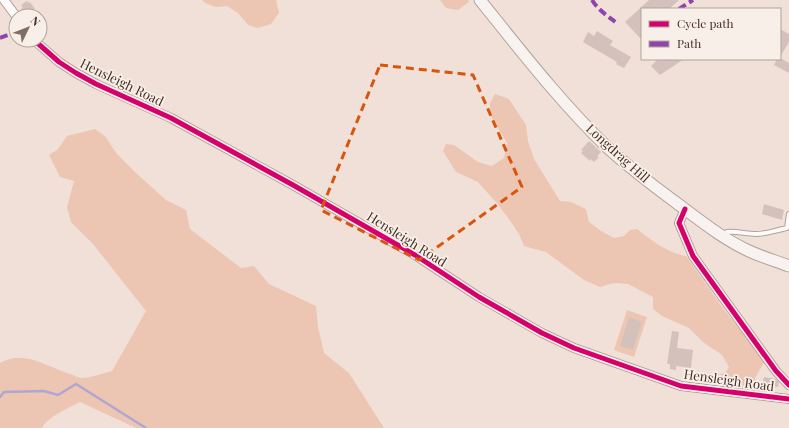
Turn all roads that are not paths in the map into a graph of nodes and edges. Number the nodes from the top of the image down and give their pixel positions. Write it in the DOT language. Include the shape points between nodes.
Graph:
graph roads {
  1 [pos="480,0"];
  2 [pos="43,48"];
  3 [pos="685,209"];
  4 [pos="789,214"];
  5 [pos="788,228"];
  6 [pos="723,237"];
  7 [pos="789,266"];
  8 [pos="789,386"];
  9 [pos="789,399"];
  1 -- 3 [label="main road, Longdrag Hill" via="595,135 624,163"];
  2 -- 9 [label="street, Hensleigh Road" via="58,62 96,84 170,118 320,200 415,255 503,312 542,333 574,348 681,386"];
  3 -- 6 [label="main road, Longdrag Hill"];
  3 -- 8 [label="street" via="679,223 693,256"];
  4 -- 5 [label="lane"];
  5 -- 6 [label="lane" via="758,234 727,232"];
  6 -- 7 [label="main road, Longdrag Hill"];
}
